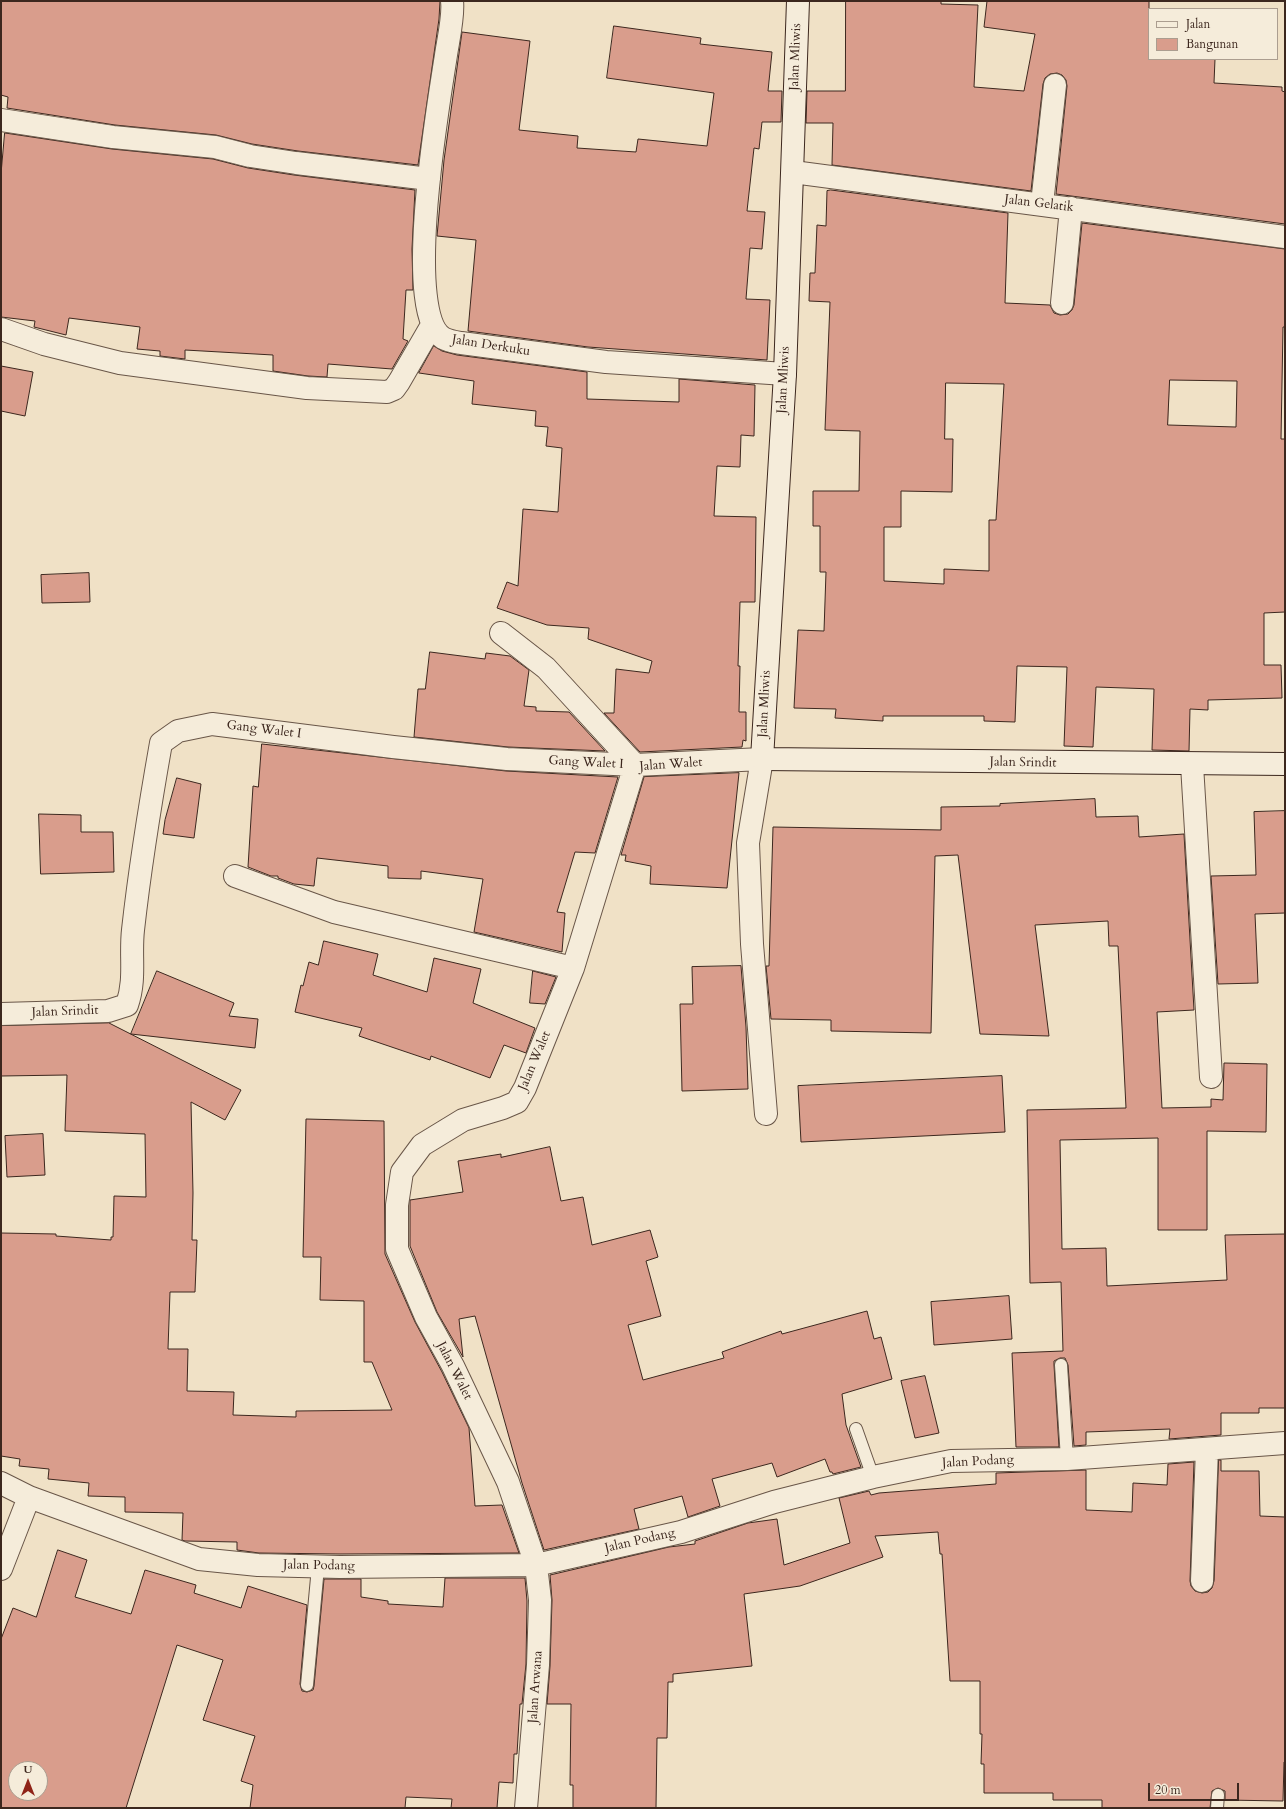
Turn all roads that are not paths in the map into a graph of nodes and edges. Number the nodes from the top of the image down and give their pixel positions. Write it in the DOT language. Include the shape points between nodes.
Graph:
graph roads {
  1 [pos="452,1"];
  2 [pos="798,1"];
  3 [pos="1056,85"];
  4 [pos="1,120"];
  5 [pos="793,172"];
  6 [pos="429,179"];
  7 [pos="1042,204"];
  8 [pos="1071,208"];
  9 [pos="1285,237"];
  10 [pos="1062,303"];
  11 [pos="432,325"];
  12 [pos="1,329"];
  13 [pos="785,374"];
  14 [pos="501,633"];
  15 [pos="762,760"];
  16 [pos="1192,764"];
  17 [pos="1285,764"];
  18 [pos="635,765"];
  19 [pos="234,876"];
  20 [pos="573,968"];
  21 [pos="127,1005"];
  22 [pos="1,1014"];
  23 [pos="1211,1078"];
  24 [pos="766,1114"];
  25 [pos="1061,1365"];
  26 [pos="856,1429"];
  27 [pos="1285,1443"];
  28 [pos="1207,1449"];
  29 [pos="1067,1459"];
  30 [pos="873,1477"];
  31 [pos="1,1483"];
  32 [pos="29,1497"];
  33 [pos="536,1565"];
  34 [pos="318,1567"];
  35 [pos="1,1569"];
  36 [pos="1202,1581"];
  37 [pos="307,1685"];
  38 [pos="1218,1795"];
  39 [pos="526,1808"];
  40 [pos="1218,1808"];
  1 -- 6 [label="street"];
  2 -- 5 [label="street, Jalan Mliwis"];
  3 -- 7 [label="street"];
  4 -- 6 [label="street" via="120,138 215,147 250,156 296,163"];
  5 -- 7 [label="street, Jalan Gelatik"];
  5 -- 13 [label="street, Jalan Mliwis"];
  6 -- 11 [label="street" via="424,253 425,297"];
  7 -- 8 [label="street, Jalan Gelatik"];
  8 -- 9 [label="street, Jalan Gelatik"];
  8 -- 10 [label="street"];
  11 -- 12 [label="street" via="399,382 394,389 387,392 299,387 120,363 44,344"];
  11 -- 13 [label="street, Jalan Derkuku" via="442,338 461,343 606,362"];
  13 -- 15 [label="street, Jalan Mliwis"];
  14 -- 18 [label="street" via="546,668"];
  15 -- 16 [label="street, Jalan Srindit"];
  15 -- 18 [label="street, Jalan Walet"];
  15 -- 24 [label="street, Jalan Mliwis" via="748,843 752,944"];
  16 -- 17 [label="street, Jalan Srindit"];
  16 -- 23 [label="street"];
  18 -- 20 [label="street, Jalan Walet"];
  18 -- 21 [label="street, Gang Walet I" via="507,759 212,724 178,731 161,743 143,848 133,932 132,990"];
  19 -- 20 [label="street" via="334,912"];
  20 -- 33 [label="street, Jalan Walet" via="521,1095 503,1108 463,1120 422,1145 402,1172 397,1205 397,1249 426,1317 508,1482"];
  21 -- 22 [label="street, Jalan Srindit" via="108,1011"];
  25 -- 29 [label="lane"];
  26 -- 30 [label="lane"];
  27 -- 28 [label="street, Jalan Podang"];
  28 -- 29 [label="street, Jalan Podang"];
  28 -- 36 [label="street"];
  29 -- 30 [label="street, Jalan Podang" via="951,1461"];
  30 -- 33 [label="street, Jalan Podang" via="774,1502 681,1532"];
  31 -- 32 [label="street, Jalan Podang"];
  32 -- 34 [label="street, Jalan Podang" via="199,1559 258,1565"];
  32 -- 35 [label="street"];
  33 -- 34 [label="street, Jalan Podang"];
  33 -- 39 [label="street, Jalan Arwana" via="540,1600 538,1665"];
  34 -- 37 [label="lane"];
  38 -- 40 [label="lane"];
}
